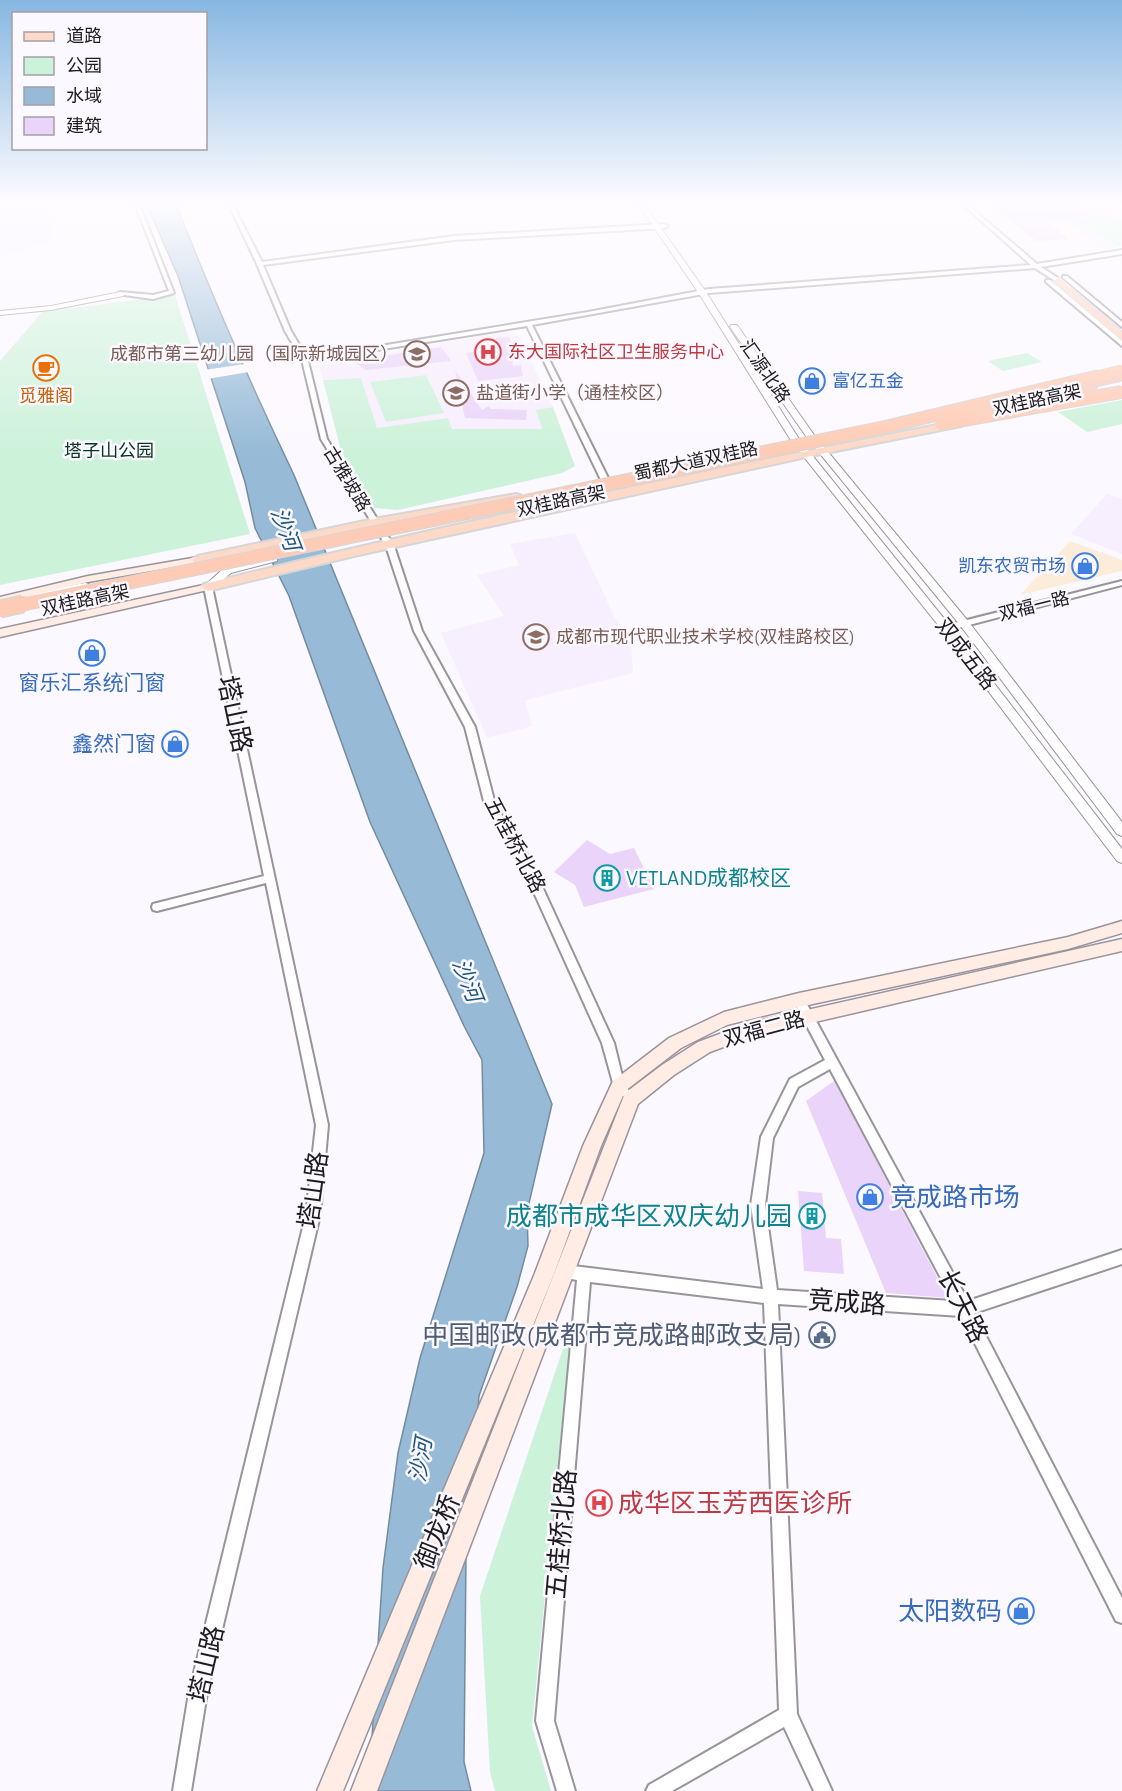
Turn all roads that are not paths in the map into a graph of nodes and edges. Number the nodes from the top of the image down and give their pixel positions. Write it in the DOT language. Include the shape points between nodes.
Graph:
graph roads {
  1 [pos="169,285"];
  2 [pos="269,285"];
  3 [pos="699,285"];
  4 [pos="701,285"];
  5 [pos="799,285"];
  6 [pos="1053,285"];
  7 [pos="1063,285"];
  8 [pos="1063,285"];
  9 [pos="1074,285"];
  10 [pos="705,292"];
  11 [pos="120,294"];
  12 [pos="0,313"];
  13 [pos="529,324"];
  14 [pos="1122,326"];
  15 [pos="1122,336"];
  16 [pos="1122,344"];
  17 [pos="305,360"];
  18 [pos="1122,371"];
  19 [pos="1122,377"];
  20 [pos="1122,381"];
  21 [pos="1122,387"];
  22 [pos="1122,392"];
  23 [pos="887,429"];
  24 [pos="811,437"];
  25 [pos="795,440"];
  26 [pos="822,450"];
  27 [pos="806,454"];
  28 [pos="605,480"];
  29 [pos="374,523"];
  30 [pos="390,546"];
  31 [pos="350,548"];
  32 [pos="199,564"];
  33 [pos="1122,583"];
  34 [pos="208,587"];
  35 [pos="0,600"];
  36 [pos="0,609"];
  37 [pos="0,618"];
  38 [pos="964,623"];
  39 [pos="946,628"];
  40 [pos="0,633"];
  41 [pos="1122,831"];
  42 [pos="1122,858"];
  43 [pos="270,878"];
  44 [pos="157,907"];
  45 [pos="1122,927"];
  46 [pos="1122,945"];
  47 [pos="799,1000"];
  48 [pos="808,1017"];
  49 [pos="833,1060"];
  50 [pos="619,1086"];
  51 [pos="631,1100"];
  52 [pos="1122,1257"];
  53 [pos="554,1273"];
  54 [pos="584,1275"];
  55 [pos="771,1297"];
  56 [pos="965,1309"];
  57 [pos="542,1335"];
  58 [pos="1122,1615"];
  59 [pos="788,1715"];
  60 [pos="182,1791"];
  61 [pos="330,1791"];
  62 [pos="364,1791"];
  63 [pos="566,1791"];
  64 [pos="655,1791"];
  65 [pos="823,1791"];
  1 -- 11 [label="street" via="172,292 153,297"];
  2 -- 17 [label="street, 古雅坡路"];
  3 -- 10 [label="street, 汇源北路"];
  4 -- 10 [label="street, 汇源北路"];
  5 -- 10 [label="street"];
  6 -- 16 [label="street"];
  7 -- 15 [label="highway"];
  8 -- 15 [label="street"];
  9 -- 14 [label="street"];
  10 -- 13 [label="street"];
  10 -- 24 [label="street, 汇源北路"];
  10 -- 25 [label="street, 汇源北路"];
  11 -- 12 [label="street" via="51,308"];
  13 -- 17 [label="street"];
  13 -- 28 [label="street"];
  17 -- 29 [label="street, 古雅坡路" via="324,439"];
  18 -- 23 [label="highway, bridge"];
  18 -- 24 [label="main road, 蜀都大道双桂路"];
  19 -- 23 [label="highway, 双桂路高架, bridge"];
  20 -- 23 [label="highway, 双桂路高架"];
  21 -- 26 [label="main road, 蜀都大道双桂路"];
  22 -- 23 [label="highway, bridge" via="1002,415"];
  23 -- 32 [label="highway, 双桂路高架, bridge"];
  23 -- 37 [label="highway, 双桂路高架"];
  24 -- 25 [label="main road, 蜀都大道双桂路"];
  24 -- 26 [label="street, 汇源北路"];
  25 -- 27 [label="street, 汇源北路"];
  25 -- 28 [label="main road, 蜀都大道双桂路"];
  26 -- 27 [label="main road, 蜀都大道双桂路"];
  26 -- 38 [label="street, 双成五路"];
  27 -- 30 [label="main road, 蜀都大道双桂路"];
  27 -- 39 [label="street, 双成五路"];
  28 -- 29 [label="main road, 蜀都大道双桂路"];
  29 -- 30 [label="street, 五桂桥北路"];
  29 -- 31 [label="street" via="369,534"];
  29 -- 32 [label="main road, 蜀都大道双桂路" via="213,555"];
  30 -- 31 [label="main road, 蜀都大道双桂路"];
  30 -- 50 [label="street, 五桂桥北路" via="418,631 470,727 490,805 524,856 608,1043"];
  31 -- 34 [label="main road, 蜀都大道双桂路" via="224,579"];
  32 -- 34 [label="street" via="207,560 217,567"];
  32 -- 35 [label="main road" via="88,579"];
  32 -- 36 [label="highway, 双桂路高架, bridge"];
  33 -- 38 [label="street, 双福一路"];
  34 -- 40 [label="main road"];
  34 -- 43 [label="street, 塔山路"];
  38 -- 39 [label="street, 双福一路"];
  38 -- 41 [label="street, 双成五路"];
  39 -- 42 [label="street, 双成五路"];
  43 -- 44 [label="street"];
  43 -- 60 [label="street, 塔山路" via="322,1125 313,1215 198,1693"];
  45 -- 47 [label="main road, 双福二路" via="1068,943"];
  46 -- 48 [label="main road, 双福二路"];
  47 -- 48 [label="street, 长天路"];
  47 -- 50 [label="main road, 双福二路" via="724,1019 696,1031 675,1042"];
  48 -- 49 [label="street, 长天路"];
  48 -- 51 [label="main road, 双福二路" via="749,1030 704,1047"];
  49 -- 55 [label="street" via="794,1083 767,1137 758,1205"];
  49 -- 56 [label="street, 长天路"];
  50 -- 51 [label="street, 五桂桥北路"];
  50 -- 53 [label="main road, 双福二路" via="592,1146"];
  51 -- 53 [label="main road, 双福二路"];
  52 -- 56 [label="street, 竞成路"];
  53 -- 54 [label="street, 竞成路"];
  53 -- 57 [label="main road, 双福二路"];
  53 -- 61 [label="main road, 御龙桥"];
  54 -- 55 [label="street, 竞成路"];
  54 -- 63 [label="street, 五桂桥北路" via="545,1721"];
  55 -- 56 [label="street, 竞成路"];
  55 -- 59 [label="street"];
  56 -- 58 [label="street, 长天路"];
  57 -- 62 [label="main road, 御龙桥"];
  59 -- 64 [label="street"];
  59 -- 65 [label="street"];
}
